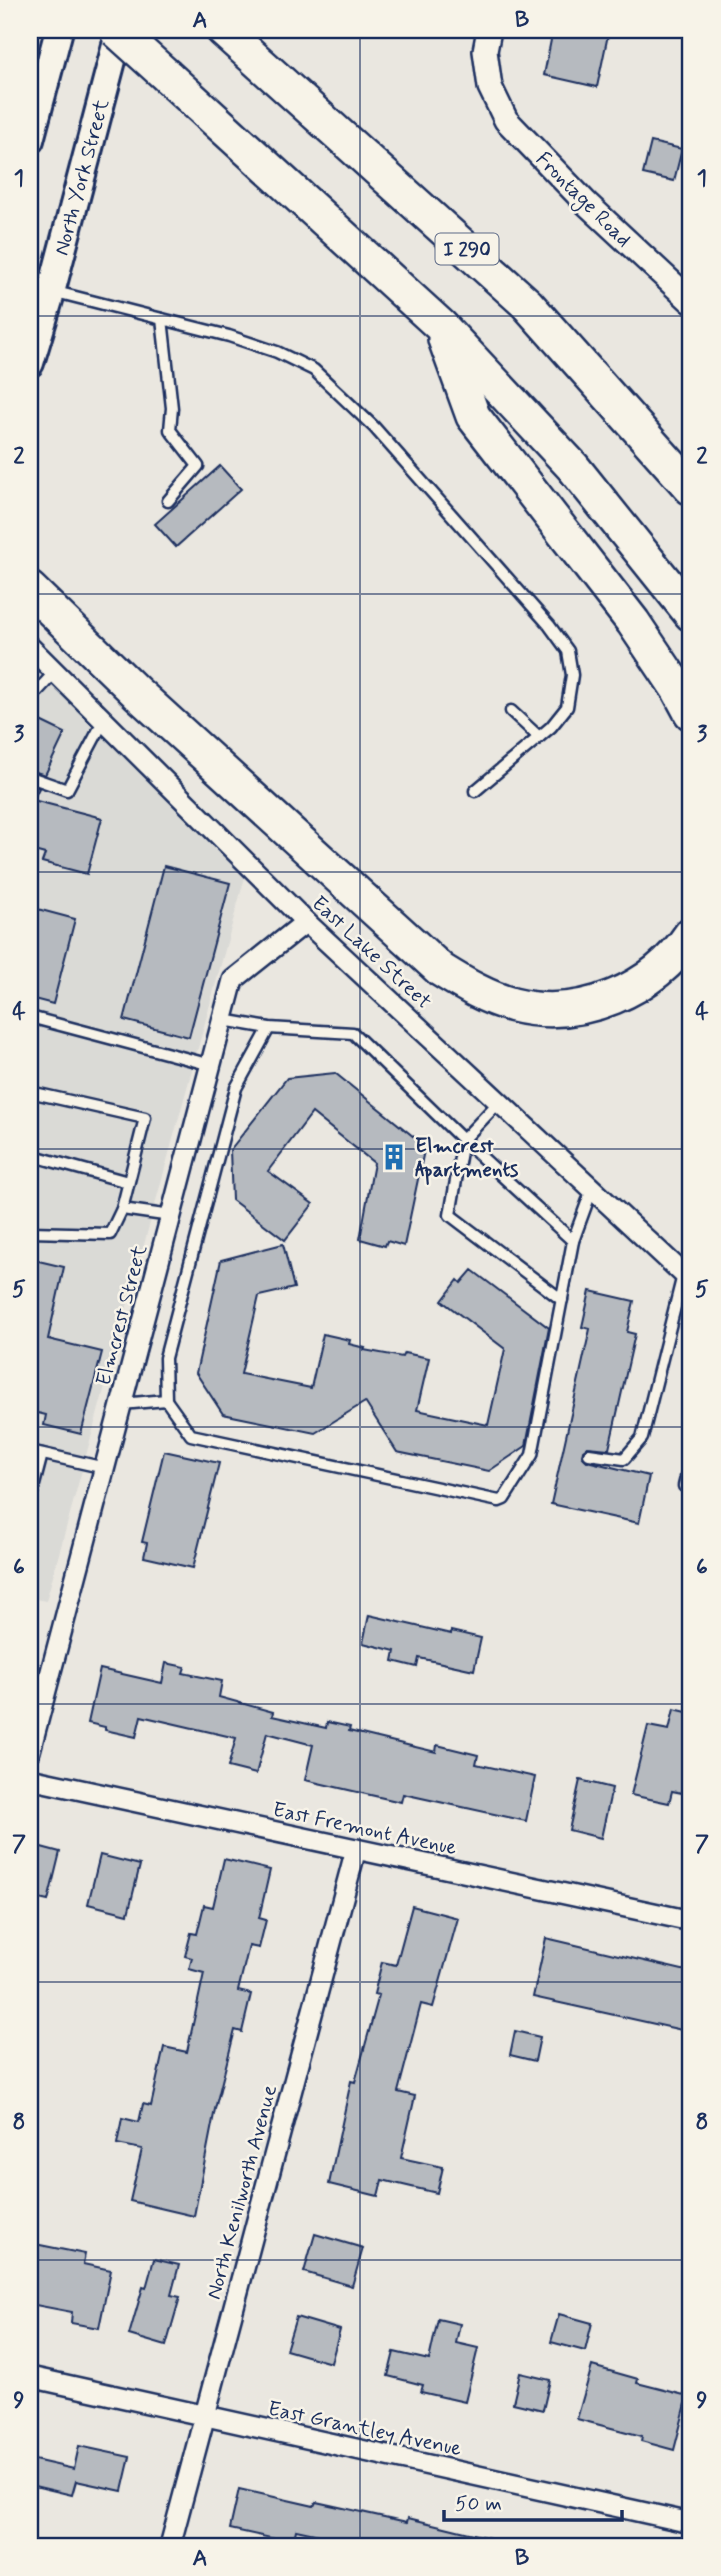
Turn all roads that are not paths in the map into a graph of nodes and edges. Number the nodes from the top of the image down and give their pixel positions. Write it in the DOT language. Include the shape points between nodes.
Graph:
graph roads {
  1 [pos="59,30"];
  2 [pos="118,30"];
  3 [pos="223,30"];
  4 [pos="489,30"];
  5 [pos="30,140"];
  6 [pos="51,291"];
  7 [pos="691,301"];
  8 [pos="162,319"];
  9 [pos="441,327"];
  10 [pos="30,363"];
  11 [pos="691,488"];
  12 [pos="168,501"];
  13 [pos="30,590"];
  14 [pos="691,614"];
  15 [pos="30,647"];
  16 [pos="55,672"];
  17 [pos="30,699"];
  18 [pos="511,710"];
  19 [pos="691,713"];
  20 [pos="104,720"];
  21 [pos="539,737"];
  22 [pos="30,777"];
  23 [pos="475,791"];
  24 [pos="306,922"];
  25 [pos="691,934"];
  26 [pos="30,1017"];
  27 [pos="223,1020"];
  28 [pos="269,1028"];
  29 [pos="211,1065"];
  30 [pos="30,1092"];
  31 [pos="30,1099"];
  32 [pos="499,1102"];
  33 [pos="463,1140"];
  34 [pos="30,1155"];
  35 [pos="128,1182"];
  36 [pos="592,1189"];
  37 [pos="122,1209"];
  38 [pos="171,1216"];
  39 [pos="30,1232"];
  40 [pos="573,1241"];
  41 [pos="687,1277"];
  42 [pos="562,1300"];
  43 [pos="166,1400"];
  44 [pos="122,1404"];
  45 [pos="30,1451"];
  46 [pos="42,1454"];
  47 [pos="589,1454"];
  48 [pos="691,1457"];
  49 [pos="105,1468"];
  50 [pos="684,1486"];
  51 [pos="30,1500"];
  52 [pos="30,1751"];
  53 [pos="30,1779"];
  54 [pos="356,1849"];
  55 [pos="691,1921"];
  56 [pos="30,2377"];
  57 [pos="205,2416"];
  58 [pos="691,2523"];
  59 [pos="170,2546"];
  1 -- 5 [label="main road"];
  2 -- 6 [label="main road, North York Street"];
  2 -- 9 [label="highway, bridge"];
  3 -- 11 [label="highway, I 290" via="527,304"];
  4 -- 7 [label="street, Frontage Road" via="485,51 490,86 506,120 586,204"];
  6 -- 8 [label="lane"];
  6 -- 10 [label="main road, North York Street"];
  8 -- 12 [label="lane" via="172,408 170,430 198,466"];
  8 -- 21 [label="lane" via="277,352 314,370 374,427 568,651 572,675 567,707"];
  9 -- 14 [label="highway" via="573,467"];
  9 -- 19 [label="highway" via="473,416 633,622"];
  13 -- 25 [label="highway" via="441,971 478,993 515,1005 551,1009 592,1005 650,978"];
  15 -- 16 [label="street, East Lake Street"];
  16 -- 17 [label="lane"];
  16 -- 20 [label="street, East Lake Street"];
  18 -- 21 [label="lane"];
  20 -- 22 [label="lane" via="67,790"];
  20 -- 24 [label="street, East Lake Street"];
  21 -- 23 [label="lane"];
  24 -- 27 [label="street, Elmcrest Street" via="233,980"];
  24 -- 32 [label="street, East Lake Street"];
  26 -- 29 [label="lane"];
  27 -- 28 [label="lane"];
  27 -- 29 [label="street, Elmcrest Street"];
  28 -- 33 [label="lane" via="353,1033"];
  28 -- 43 [label="lane" via="236,1088 165,1358"];
  29 -- 38 [label="street, Elmcrest Street"];
  30 -- 31 [label="lane"];
  30 -- 35 [label="lane" via="145,1118"];
  32 -- 33 [label="lane"];
  32 -- 36 [label="street, East Lake Street"];
  33 -- 40 [label="lane"];
  33 -- 42 [label="lane" via="450,1215"];
  34 -- 35 [label="lane"];
  35 -- 37 [label="lane"];
  36 -- 40 [label="lane"];
  36 -- 41 [label="street, East Lake Street"];
  37 -- 38 [label="lane"];
  37 -- 39 [label="lane" via="110,1234"];
  38 -- 44 [label="street, Elmcrest Street"];
  40 -- 42 [label="lane"];
  41 -- 47 [label="lane" via="642,1438 624,1458"];
  42 -- 43 [label="lane" via="532,1455 505,1499 499,1501 191,1435"];
  43 -- 44 [label="lane"];
  44 -- 49 [label="street, Elmcrest Street"];
  45 -- 46 [label="lane"];
  46 -- 49 [label="lane"];
  46 -- 51 [label="lane"];
  48 -- 50 [label="lane"];
  49 -- 52 [label="street, Elmcrest Street"];
  53 -- 54 [label="street, East Fremont Avenue"];
  54 -- 55 [label="street, East Fremont Avenue"];
  54 -- 57 [label="street, North Kenilworth Avenue"];
  56 -- 57 [label="street, East Grantley Avenue"];
  57 -- 58 [label="street, East Grantley Avenue"];
  57 -- 59 [label="street, North Kenilworth Avenue"];
}
